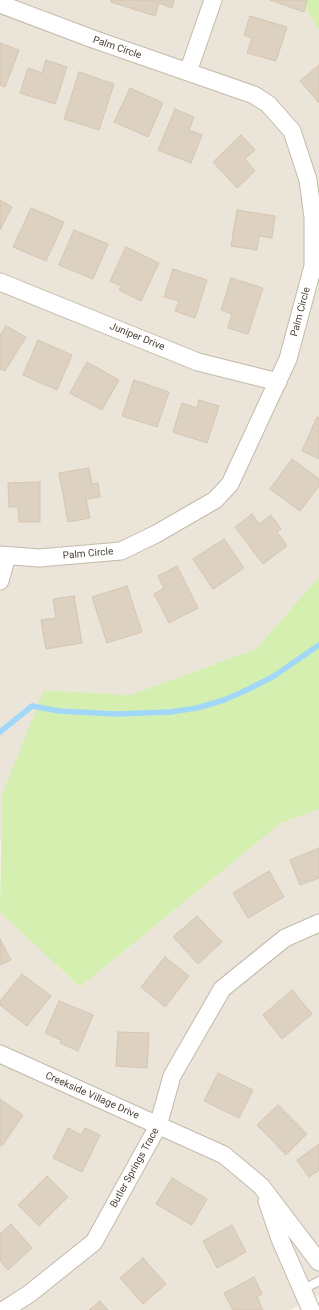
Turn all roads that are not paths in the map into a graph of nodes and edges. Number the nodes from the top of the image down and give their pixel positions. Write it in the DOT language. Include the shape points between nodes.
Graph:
graph roads {
  1 [pos="213,0"];
  2 [pos="0,4"];
  3 [pos="188,72"];
  4 [pos="0,282"];
  5 [pos="278,382"];
  6 [pos="4,556"];
  7 [pos="0,581"];
  8 [pos="319,923"];
  9 [pos="0,1054"];
  10 [pos="158,1126"];
  11 [pos="264,1189"];
  12 [pos="319,1262"];
  13 [pos="319,1281"];
  14 [pos="302,1290"];
  15 [pos="4,1310"];
  16 [pos="311,1310"];
  1 -- 3 [label="street"];
  2 -- 3 [label="street, Palm Circle"];
  3 -- 5 [label="street, Palm Circle" via="254,95 268,104 292,131 301,152 313,217 313,266 288,359"];
  4 -- 5 [label="street, Juniper Drive" via="198,362"];
  5 -- 6 [label="street, Palm Circle" via="230,484 215,500 122,551 39,558"];
  6 -- 7 [label="street"];
  8 -- 10 [label="street, Butler Springs Trace" via="285,938 222,989 172,1076"];
  9 -- 10 [label="street, Creekside Village Drive"];
  10 -- 11 [label="street, Creekside Village Drive" via="224,1155"];
  10 -- 15 [label="street, Butler Springs Trace" via="94,1242 29,1294"];
  11 -- 12 [label="street, Creekside Village Drive"];
  11 -- 14 [label="street" via="280,1239"];
  13 -- 14 [label="lane"];
  14 -- 16 [label="street"];
}
